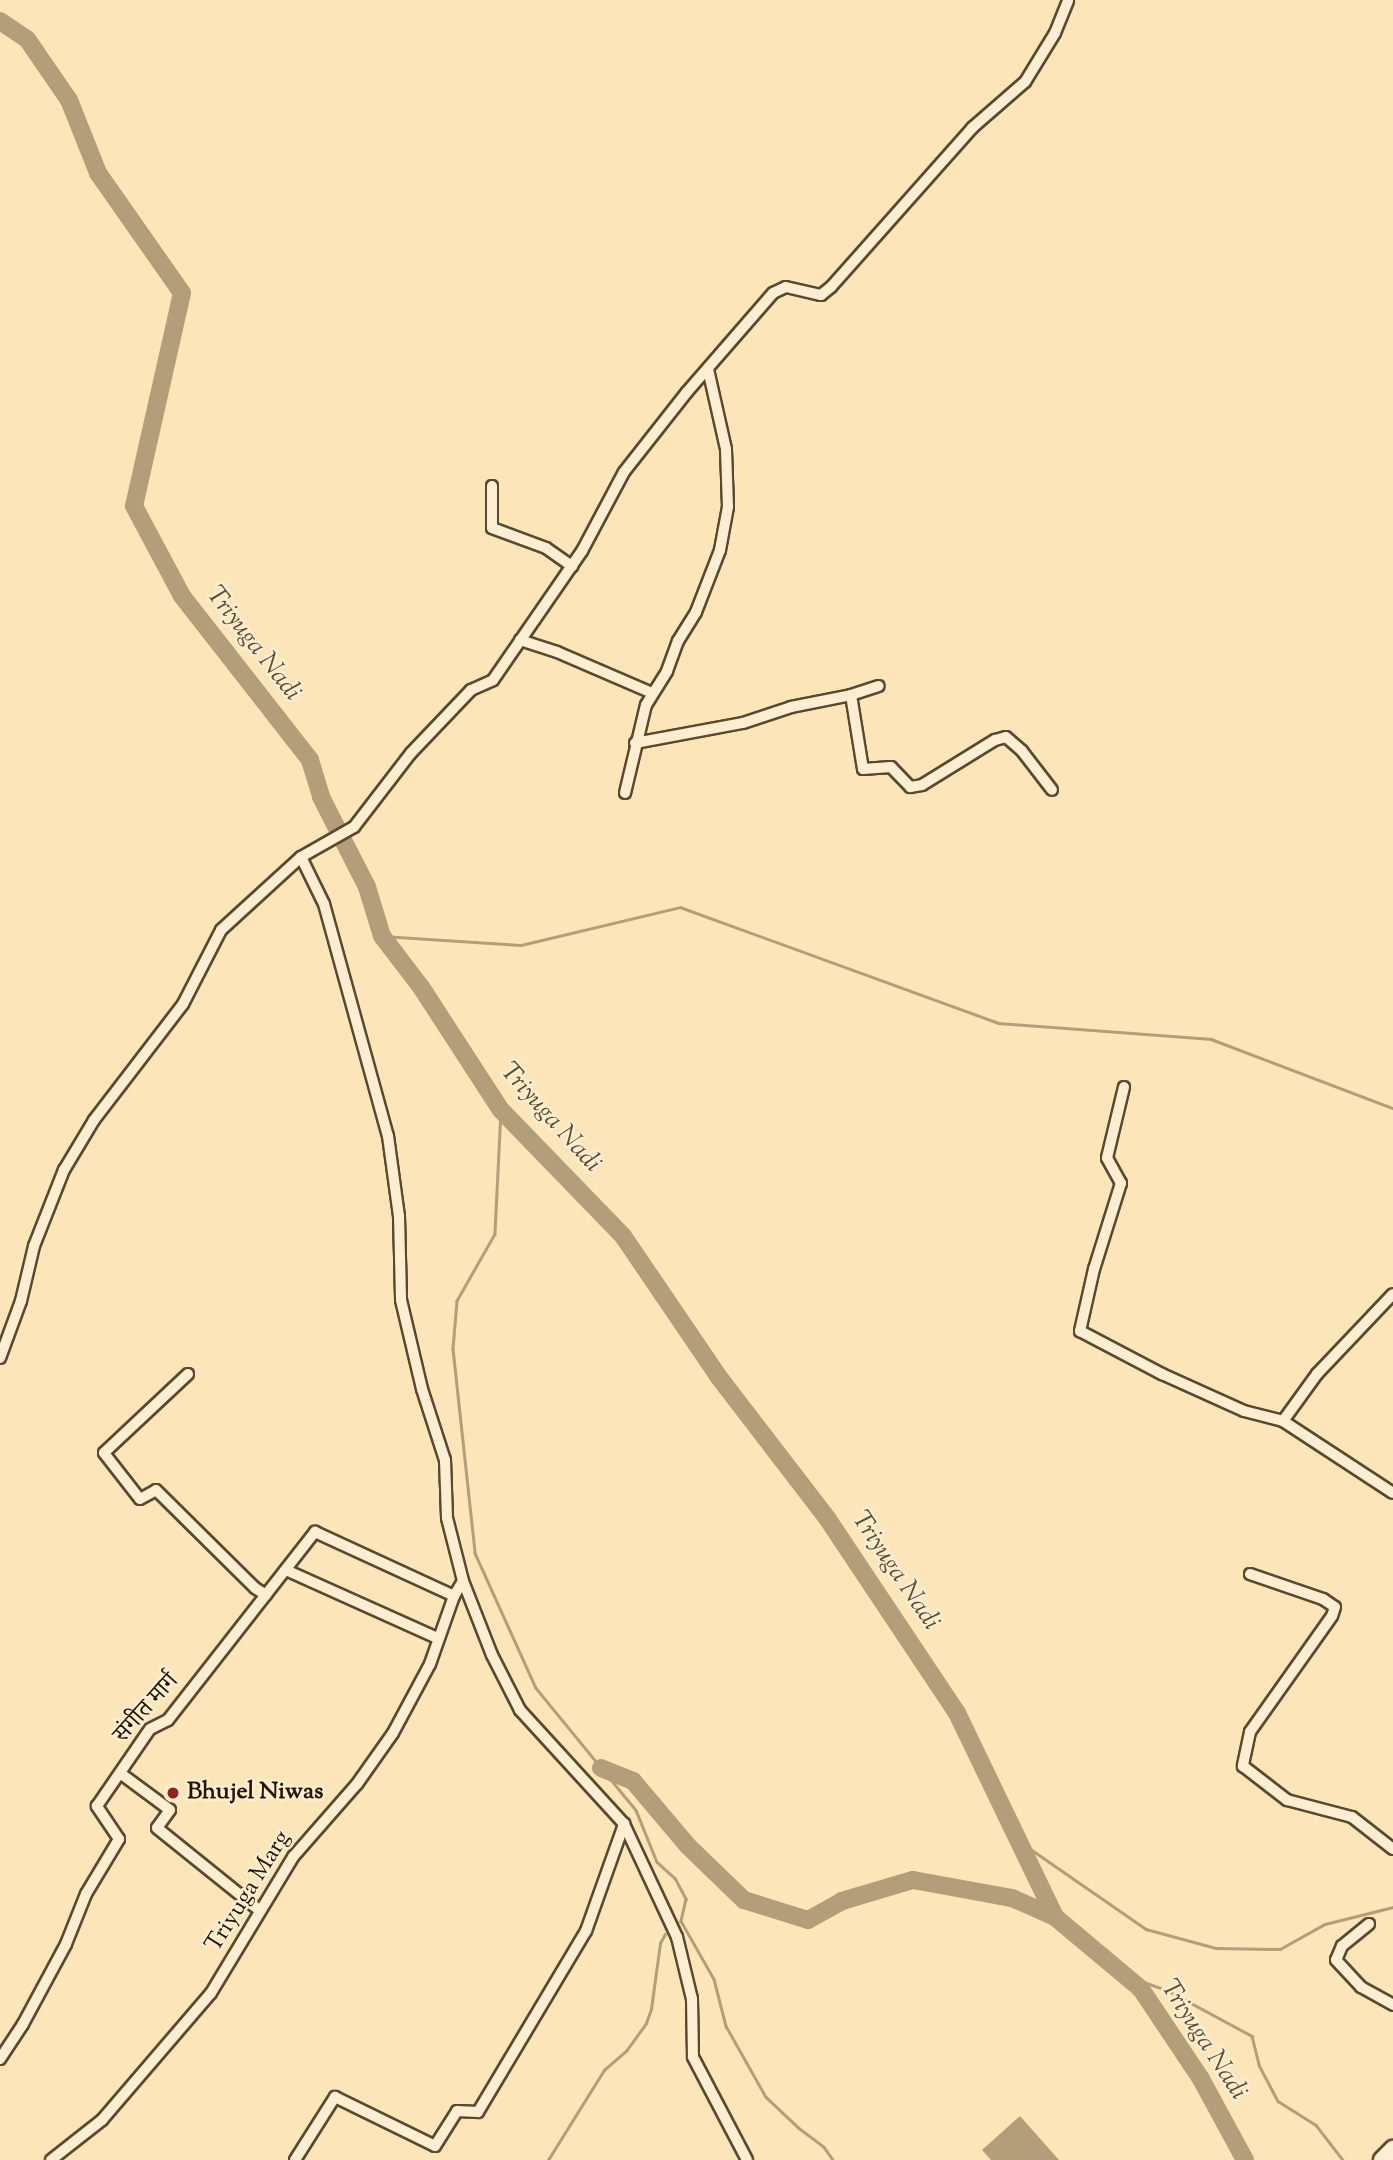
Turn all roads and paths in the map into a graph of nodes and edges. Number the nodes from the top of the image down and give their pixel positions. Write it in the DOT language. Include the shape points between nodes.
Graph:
graph roads {
  1 [pos="1068,0"];
  2 [pos="708,369"];
  3 [pos="492,486"];
  4 [pos="572,566"];
  5 [pos="520,640"];
  6 [pos="879,686"];
  7 [pos="652,693"];
  8 [pos="851,695"];
  9 [pos="635,743"];
  10 [pos="1052,790"];
  11 [pos="625,793"];
  12 [pos="301,857"];
  13 [pos="1125,1087"];
  14 [pos="1393,1294"];
  15 [pos="0,1358"];
  16 [pos="188,1374"];
  17 [pos="1283,1421"];
  18 [pos="1393,1493"];
  19 [pos="286,1570"];
  20 [pos="1250,1574"];
  21 [pos="463,1581"];
  22 [pos="266,1595"];
  23 [pos="454,1596"];
  24 [pos="437,1637"];
  25 [pos="120,1773"];
  26 [pos="624,1824"];
  27 [pos="1393,1849"];
  28 [pos="259,1910"];
  29 [pos="1369,1924"];
  30 [pos="1393,2005"];
  31 [pos="0,2059"];
  32 [pos="1393,2149"];
  33 [pos="51,2160"];
  34 [pos="295,2160"];
  35 [pos="747,2160"];
  36 [pos="1382,2160"];
  1 -- 2 [label="street" via="1055,33 1025,82 972,128 831,287 821,295 786,287 773,293"];
  2 -- 4 [label="street" via="624,472"];
  2 -- 7 [label="street" via="726,449 727,507 720,550 696,612"];
  3 -- 4 [label="street" via="492,528 545,548"];
  4 -- 5 [label="street"];
  5 -- 7 [label="street"];
  5 -- 12 [label="street" via="493,680 471,690 420,744 354,827"];
  6 -- 8 [label="street"];
  7 -- 9 [label="street"];
  8 -- 9 [label="street" via="743,723"];
  8 -- 10 [label="street" via="863,769 891,767 910,787 922,785 1006,737 1023,751"];
  9 -- 11 [label="street"];
  12 -- 15 [label="street" via="221,930 183,1004 93,1120 64,1170 49,1208"];
  12 -- 21 [label="street" via="324,904 388,1136 399,1216 401,1300 422,1390 445,1460 447,1518"];
  13 -- 17 [label="street" via="1107,1158 1121,1183 1080,1331 1244,1411"];
  14 -- 17 [label="street" via="1317,1374"];
  16 -- 22 [label="street" via="104,1454 141,1499 156,1490"];
  17 -- 18 [label="street"];
  19 -- 22 [label="street, संगीत मार्ग"];
  19 -- 23 [label="street, संगीत मार्ग" via="315,1532"];
  19 -- 24 [label="street"];
  20 -- 27 [label="street" via="1335,1607 1250,1732 1243,1766 1287,1800 1352,1818"];
  21 -- 23 [label="street, Triyuga Marg"];
  21 -- 26 [label="street" via="520,1710"];
  22 -- 25 [label="street, संगीत मार्ग" via="168,1720 150,1729"];
  23 -- 24 [label="street, Triyuga Marg"];
  24 -- 28 [label="street, Triyuga Marg" via="429,1664 393,1733 357,1784 293,1857"];
  25 -- 28 [label="street" via="170,1810 157,1828"];
  25 -- 31 [label="street, संगीत मार्ग" via="97,1806 119,1839 86,1894 66,1944 23,2024"];
  26 -- 34 [label="street" via="586,1931 478,2112 457,2111 435,2146 335,2097"];
  26 -- 35 [label="street" via="677,1937 692,1999 693,2056"];
  28 -- 33 [label="street, Triyuga Marg" via="211,1993 144,2075 102,2120"];
  29 -- 30 [label="street" via="1342,1946 1336,1960 1361,1987"];
  32 -- 36 [label="main road"];
}
